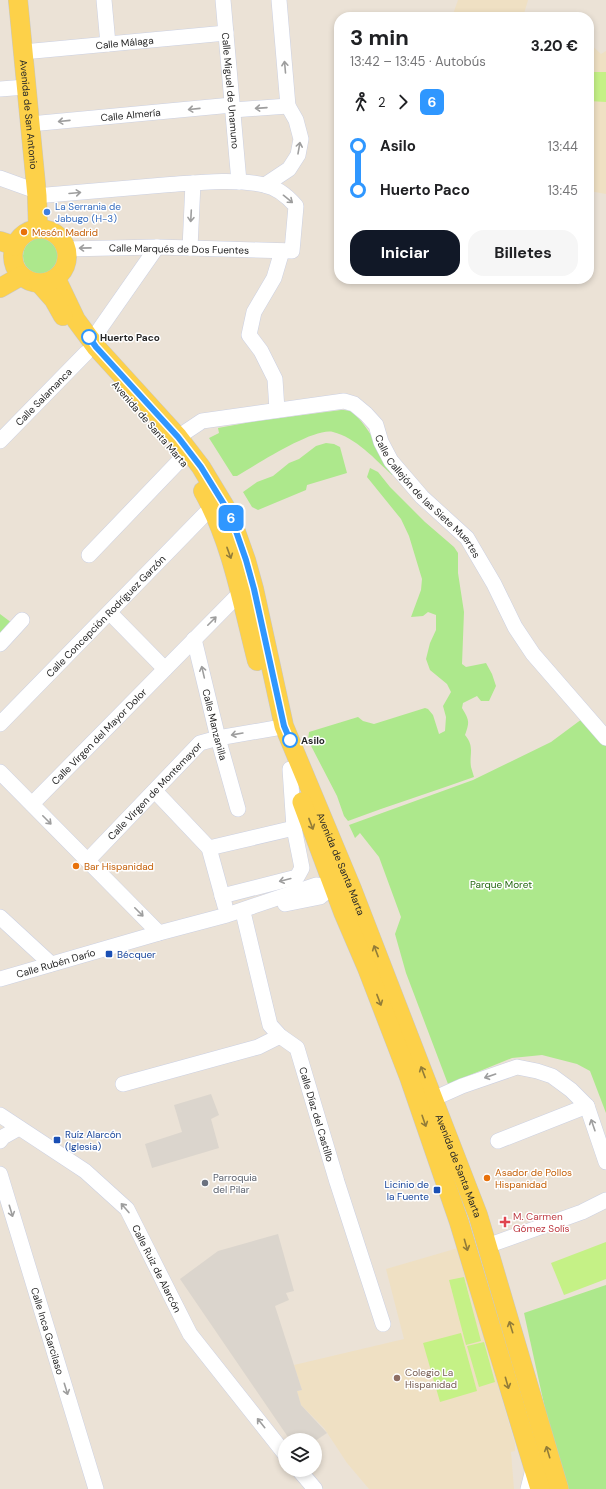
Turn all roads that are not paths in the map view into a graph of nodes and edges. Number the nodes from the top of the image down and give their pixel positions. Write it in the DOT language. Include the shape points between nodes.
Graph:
graph roads {
  1 [pos="18,0"];
  2 [pos="104,0"];
  3 [pos="223,0"];
  4 [pos="279,0"];
  5 [pos="226,33"];
  6 [pos="108,44"];
  7 [pos="23,52"];
  8 [pos="26,86"];
  9 [pos="0,89"];
  10 [pos="288,106"];
  11 [pos="233,107"];
  12 [pos="30,124"];
  13 [pos="0,178"];
  14 [pos="239,182"];
  15 [pos="193,183"];
  16 [pos="265,185"];
  17 [pos="36,193"];
  18 [pos="38,229"];
  19 [pos="8,244"];
  20 [pos="66,248"];
  21 [pos="157,248"];
  22 [pos="190,248"];
  23 [pos="287,251"];
  24 [pos="21,276"];
  25 [pos="48,281"];
  26 [pos="0,288"];
  27 [pos="99,330"];
  28 [pos="86,352"];
  29 [pos="277,410"];
  30 [pos="178,437"];
  31 [pos="0,441"];
  32 [pos="182,458"];
  33 [pos="217,504"];
  34 [pos="89,555"];
  35 [pos="247,591"];
  36 [pos="110,613"];
  37 [pos="22,620"];
  38 [pos="194,639"];
  39 [pos="0,644"];
  40 [pos="165,669"];
  41 [pos="0,724"];
  42 [pos="280,727"];
  43 [pos="218,738"];
  44 [pos="606,738"];
  45 [pos="290,769"];
  46 [pos="0,772"];
  47 [pos="155,791"];
  48 [pos="32,804"];
  49 [pos="238,809"];
  50 [pos="294,828"];
  51 [pos="209,848"];
  52 [pos="88,860"];
  53 [pos="333,886"];
  54 [pos="222,896"];
  55 [pos="243,912"];
  56 [pos="227,915"];
  57 [pos="0,917"];
  58 [pos="160,933"];
  59 [pos="50,964"];
  60 [pos="0,979"];
  61 [pos="280,1036"];
  62 [pos="123,1084"];
  63 [pos="433,1098"];
  64 [pos="587,1106"];
  65 [pos="0,1115"];
  66 [pos="20,1128"];
  67 [pos="0,1141"];
  68 [pos="498,1141"];
  69 [pos="606,1162"];
  70 [pos="0,1174"];
  71 [pos="606,1200"];
  72 [pos="487,1246"];
  73 [pos="383,1324"];
  74 [pos="278,1445"];
  75 [pos="533,1469"];
  76 [pos="305,1477"];
  77 [pos="96,1489"];
  78 [pos="315,1489"];
  79 [pos="528,1489"];
  80 [pos="540,1489"];
  81 [pos="560,1489"];
  1 -- 7 [label="main road, Avenida de San Antonio"];
  2 -- 6 [label="street"];
  3 -- 5 [label="street, Calle Miguel de Unamuno"];
  10 -- 4 [label="street, one-way"];
  5 -- 6 [label="street, Calle Málaga"];
  5 -- 11 [label="street, Calle Miguel de Unamuno"];
  6 -- 7 [label="street, Calle Málaga"];
  7 -- 8 [label="main road, Avenida de San Antonio"];
  8 -- 9 [label="street"];
  8 -- 12 [label="main road, Avenida de San Antonio"];
  10 -- 11 [label="street, Calle Almería, one-way"];
  16 -- 10 [label="street, one-way" via="289,168 298,155 301,139 296,120"];
  11 -- 12 [label="street, Calle Almería, one-way"];
  11 -- 14 [label="street, Calle Miguel de Unamuno"];
  12 -- 17 [label="main road, Avenida de San Antonio"];
  13 -- 17 [label="street"];
  14 -- 15 [label="street"];
  14 -- 16 [label="street"];
  17 -- 15 [label="street, one-way"];
  15 -- 22 [label="street, one-way"];
  16 -- 23 [label="street, one-way" via="290,199 296,206"];
  17 -- 18 [label="main road, Avenida de San Antonio"];
  18 -- 19 [label="main road"];
  18 -- 20 [label="main road" via="56,234"];
  19 -- 24 [label="main road"];
  21 -- 20 [label="street, Calle Marqués de Dos Fuentes, one-way"];
  20 -- 25 [label="main road" via="66,265 62,272"];
  21 -- 22 [label="street, Calle Marqués de Dos Fuentes"];
  21 -- 27 [label="street"];
  22 -- 23 [label="street, Calle Marqués de Dos Fuentes"];
  23 -- 29 [label="street" via="254,312 249,335 261,351 275,379"];
  24 -- 25 [label="main road" via="30,281"];
  24 -- 26 [label="main road"];
  25 -- 28 [label="main road, Avenida de Santa Marta" via="54,300"];
  25 -- 30 [label="main road, Avenida de Santa Marta" via="96,347"];
  28 -- 31 [label="street, Calle Salamanca"];
  28 -- 32 [label="main road, Avenida de Santa Marta"];
  29 -- 30 [label="street, Calle Callejón de las Siete Muertes" via="202,421"];
  29 -- 44 [label="street, Calle Callejón de las Siete Muertes" via="344,401 354,404 366,414 376,425 391,461 422,497 467,538 515,627 533,654"];
  30 -- 33 [label="main road, Avenida de Santa Marta" via="201,467"];
  32 -- 33 [label="main road, Avenida de Santa Marta"];
  32 -- 34 [label="street"];
  33 -- 35 [label="main road, Avenida de Santa Marta" via="233,564"];
  33 -- 36 [label="street, Calle Concepción Rodríguez Garzón"];
  38 -- 35 [label="street, Calle Virgen del Mayor Dolor, one-way"];
  35 -- 42 [label="main road, Avenida de Santa Marta"];
  36 -- 40 [label="street"];
  36 -- 41 [label="street, Calle Concepción Rodríguez Garzón"];
  37 -- 39 [label="street"];
  38 -- 40 [label="street, Calle Virgen del Mayor Dolor"];
  43 -- 38 [label="street, Calle Manzanilla, one-way"];
  40 -- 48 [label="street, Calle Virgen del Mayor Dolor"];
  42 -- 43 [label="street, Calle Virgen de Montemayor, one-way"];
  42 -- 45 [label="main road, Avenida de Santa Marta"];
  42 -- 53 [label="main road, Avenida de Santa Marta"];
  43 -- 47 [label="street, Calle Virgen de Montemayor" via="200,743"];
  43 -- 49 [label="street, Calle Manzanilla"];
  45 -- 50 [label="street"];
  45 -- 53 [label="main road, Avenida de Santa Marta, one-way"];
  46 -- 48 [label="street"];
  47 -- 51 [label="street"];
  47 -- 52 [label="street, Calle Virgen de Montemayor"];
  48 -- 52 [label="street, one-way"];
  50 -- 51 [label="street"];
  50 -- 54 [label="street, one-way" via="302,868 297,877"];
  51 -- 54 [label="street"];
  52 -- 58 [label="street, one-way"];
  53 -- 55 [label="street, Calle Rubén Darío"];
  53 -- 56 [label="street, Calle Rubén Darío"];
  63 -- 53 [label="main road, Avenida de Santa Marta, one-way"];
  53 -- 75 [label="main road, Avenida de Santa Marta, one-way" via="409,1077 459,1222"];
  54 -- 56 [label="street"];
  55 -- 56 [label="street, Calle Rubén Darío"];
  55 -- 61 [label="street, Calle Díaz del Castillo" via="270,1025"];
  56 -- 58 [label="street, Calle Rubén Darío"];
  57 -- 59 [label="street"];
  58 -- 59 [label="street, Calle Rubén Darío"];
  59 -- 60 [label="street, Calle Rubén Darío"];
  61 -- 62 [label="street" via="258,1047"];
  61 -- 73 [label="street, Calle Díaz del Castillo" via="297,1048"];
  64 -- 63 [label="street, one-way" via="552,1076 517,1067"];
  63 -- 72 [label="main road, Avenida de Santa Marta" via="478,1215"];
  64 -- 68 [label="street"];
  69 -- 64 [label="street, one-way"];
  65 -- 66 [label="street, Calle Ruiz de Alarcón"];
  66 -- 67 [label="street"];
  74 -- 66 [label="street, Calle Ruiz de Alarcón, one-way" via="190,1334 127,1209 87,1173"];
  70 -- 77 [label="street, Calle Inca Garcilaso, one-way"];
  71 -- 72 [label="street" via="594,1210"];
  81 -- 72 [label="main road, Avenida de Santa Marta, one-way"];
  75 -- 79 [label="street"];
  75 -- 80 [label="main road, Avenida de Santa Marta"];
  76 -- 78 [label="street"];
}
